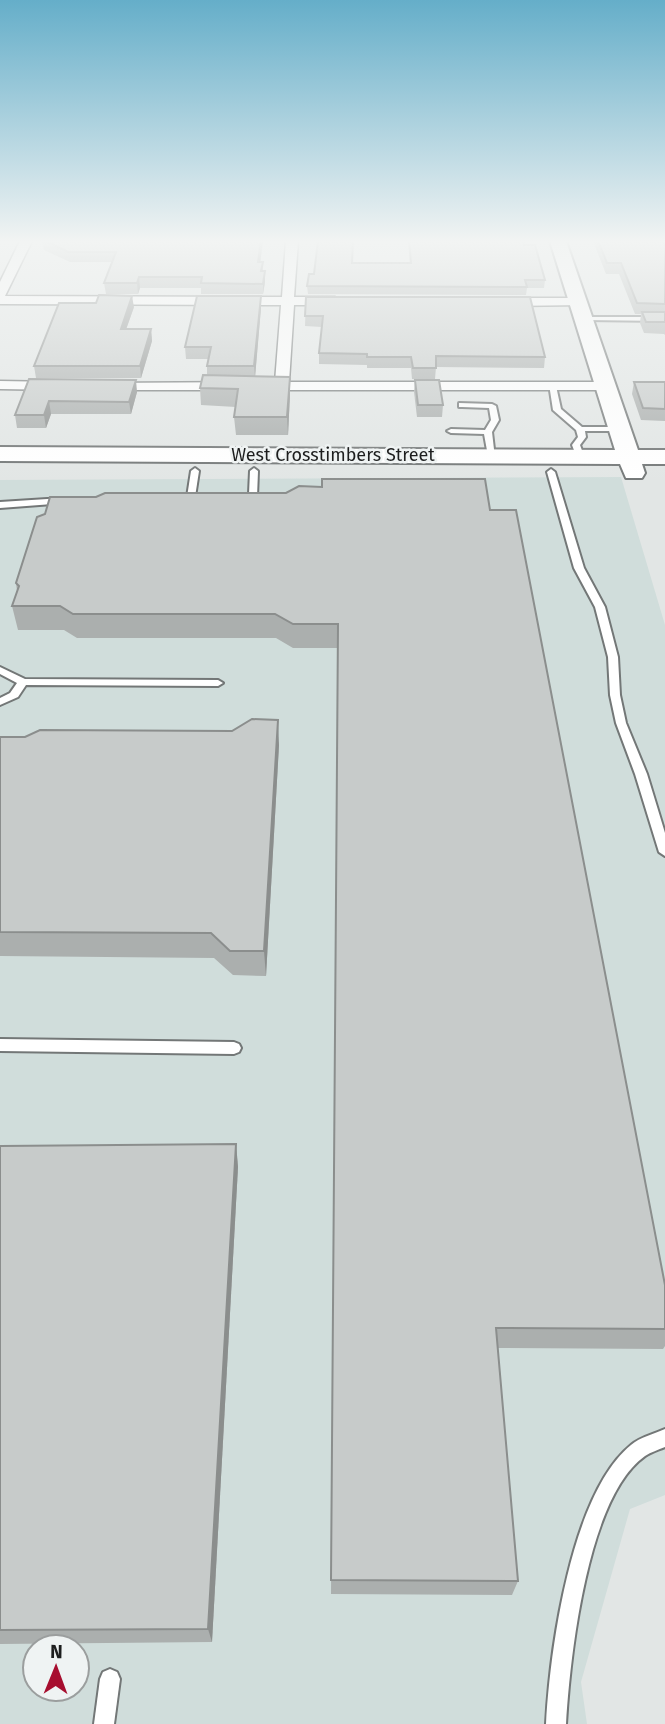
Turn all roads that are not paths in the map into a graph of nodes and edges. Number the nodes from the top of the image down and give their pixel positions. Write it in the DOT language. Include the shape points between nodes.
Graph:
graph roads {
  1 [pos="287,321"];
  2 [pos="586,321"];
  3 [pos="0,386"];
  4 [pos="67,386"];
  5 [pos="94,386"];
  6 [pos="282,386"];
  7 [pos="552,386"];
  8 [pos="607,386"];
  9 [pos="462,405"];
  10 [pos="580,429"];
  11 [pos="620,429"];
  12 [pos="451,431"];
  13 [pos="488,432"];
  14 [pos="492,456"];
  15 [pos="579,456"];
  16 [pos="665,457"];
  17 [pos="1,461"];
  18 [pos="291,463"];
  19 [pos="632,465"];
  20 [pos="195,471"];
  21 [pos="254,471"];
  22 [pos="551,472"];
  23 [pos="665,473"];
  24 [pos="178,497"];
  25 [pos="191,497"];
  26 [pos="203,497"];
  27 [pos="228,497"];
  28 [pos="76,500"];
  29 [pos="0,505"];
  30 [pos="0,670"];
  31 [pos="23,682"];
  32 [pos="218,683"];
  33 [pos="0,702"];
  34 [pos="665,852"];
  35 [pos="0,1045"];
  36 [pos="234,1048"];
  37 [pos="665,1438"];
  38 [pos="110,1679"];
  39 [pos="104,1724"];
  40 [pos="556,1724"];
  1 -- 6 [label="street"];
  2 -- 8 [label="main road"];
  3 -- 4 [label="street"];
  5 -- 6 [label="street"];
  6 -- 7 [label="street"];
  7 -- 8 [label="street"];
  7 -- 10 [label="lane" via="556,410"];
  8 -- 11 [label="main road"];
  9 -- 13 [label="lane" via="492,406 495,420"];
  10 -- 11 [label="lane"];
  10 -- 15 [label="lane"];
  11 -- 19 [label="main road"];
  12 -- 13 [label="lane"];
  13 -- 14 [label="lane"];
  14 -- 15 [label="main road, West Crosstimbers Street"];
  14 -- 18 [label="main road, West Crosstimbers Street"];
  15 -- 19 [label="main road, West Crosstimbers Street"];
  16 -- 19 [label="main road, West Crosstimbers Street"];
  17 -- 18 [label="main road, West Crosstimbers Street"];
  17 -- 20 [label="main road, West Crosstimbers Street"];
  18 -- 21 [label="main road, West Crosstimbers Street"];
  18 -- 22 [label="main road, West Crosstimbers Street"];
  19 -- 22 [label="main road, West Crosstimbers Street"];
  19 -- 23 [label="main road, West Crosstimbers Street"];
  20 -- 21 [label="main road, West Crosstimbers Street"];
  20 -- 25 [label="lane"];
  21 -- 27 [label="lane" via="253,497"];
  22 -- 34 [label="lane" via="579,568 600,607 613,657 621,723"];
  24 -- 25 [label="lane"];
  25 -- 26 [label="lane"];
  28 -- 29 [label="lane"];
  30 -- 31 [label="lane"];
  31 -- 32 [label="lane"];
  31 -- 33 [label="lane" via="14,695"];
  35 -- 36 [label="lane"];
  37 -- 40 [label="lane" via="636,1451 602,1496 572,1592"];
  38 -- 39 [label="lane"];
}
